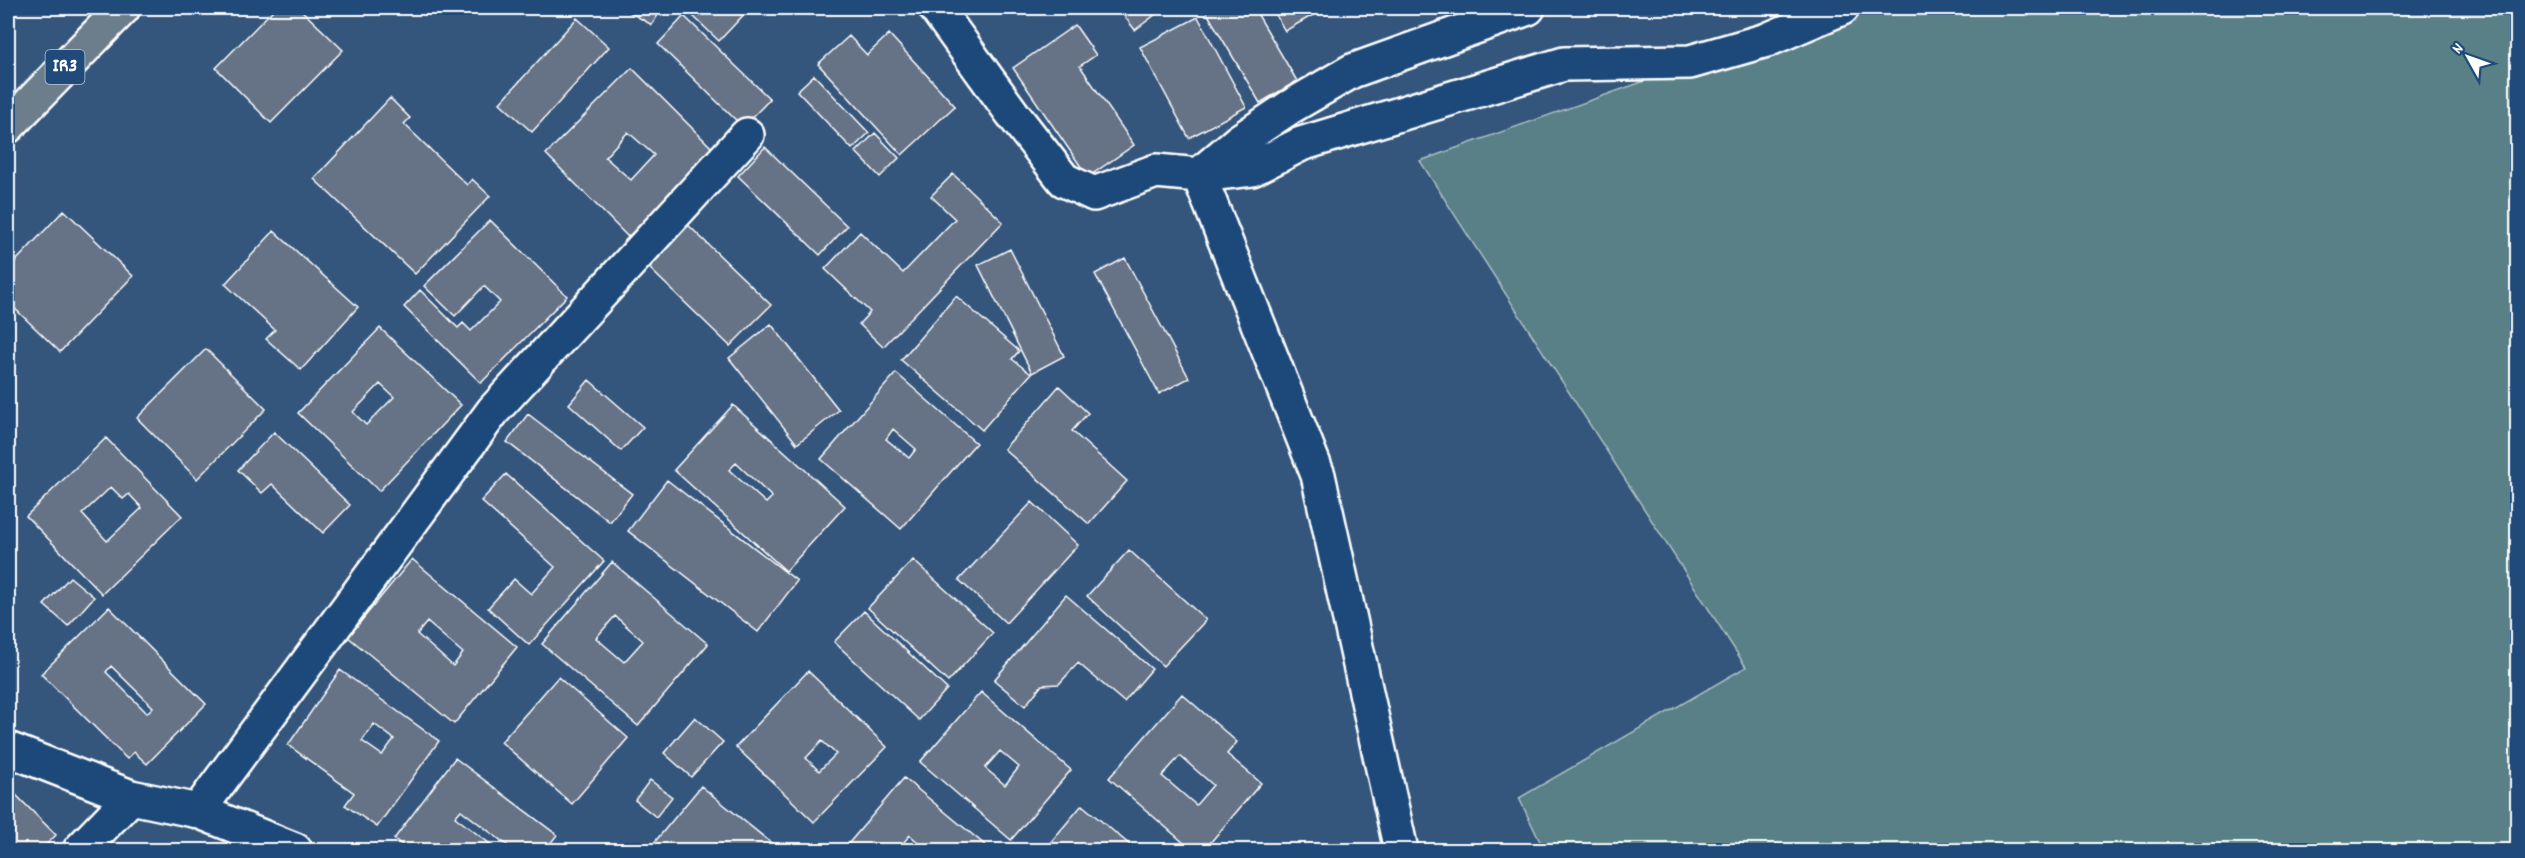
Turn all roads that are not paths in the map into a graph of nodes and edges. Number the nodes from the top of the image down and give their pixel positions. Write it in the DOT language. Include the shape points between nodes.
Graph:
graph roads {
  1 [pos="123,8"];
  2 [pos="936,8"];
  3 [pos="1528,8"];
  4 [pos="1842,8"];
  5 [pos="8,126"];
  6 [pos="747,135"];
  7 [pos="1199,175"];
  8 [pos="8,749"];
  9 [pos="131,797"];
  10 [pos="198,811"];
  11 [pos="80,850"];
  12 [pos="295,850"];
  13 [pos="1401,850"];
  1 -- 5 [label="main road, IR3"];
  2 -- 7 [label="street" via="1064,180 1094,194 1156,171"];
  3 -- 7 [label="street" via="1352,71 1248,135"];
  4 -- 7 [label="street" via="1767,40 1690,62 1564,64 1301,144 1252,169"];
  6 -- 10 [label="street" via="493,411"];
  7 -- 13 [label="street" via="1318,475"];
  8 -- 9 [label="street"];
  9 -- 10 [label="street"];
  9 -- 11 [label="street"];
  10 -- 12 [label="street"];
}
